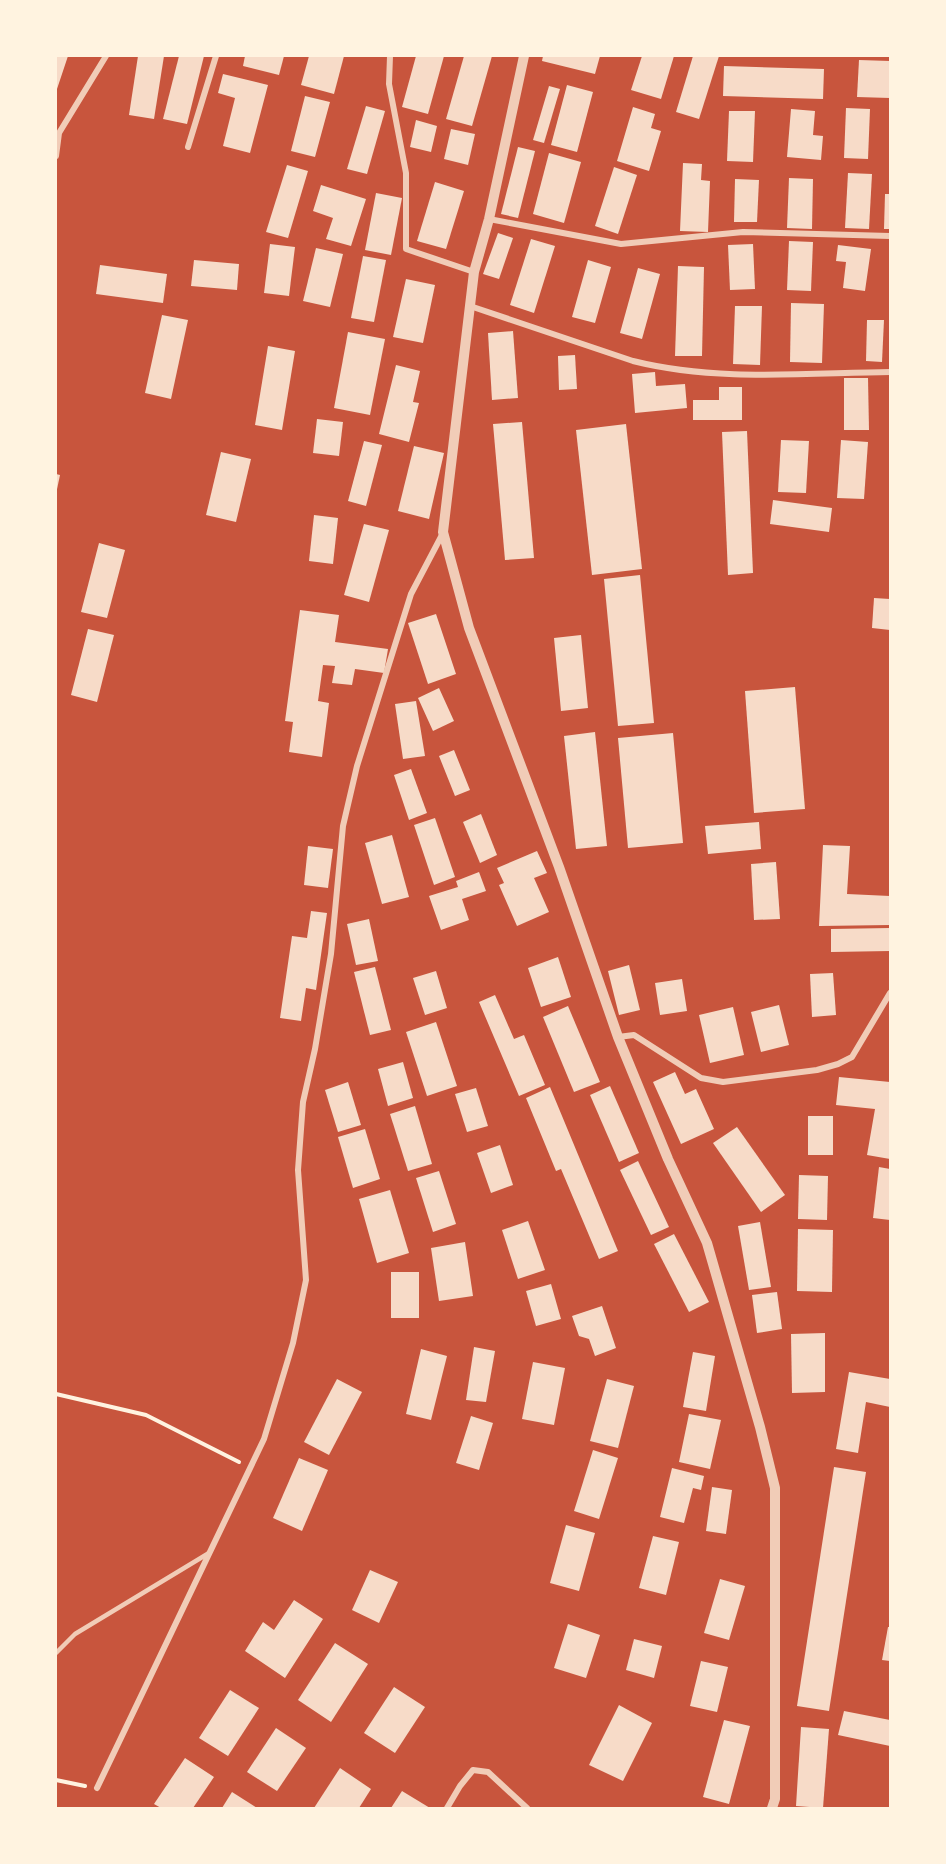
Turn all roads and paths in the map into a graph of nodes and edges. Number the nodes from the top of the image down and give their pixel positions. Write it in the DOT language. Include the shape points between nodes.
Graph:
graph roads {
  1 [pos="106,56"];
  2 [pos="216,56"];
  3 [pos="390,56"];
  4 [pos="524,56"];
  5 [pos="57,132"];
  6 [pos="188,147"];
  7 [pos="56,156"];
  8 [pos="489,219"];
  9 [pos="891,236"];
  10 [pos="474,272"];
  11 [pos="470,306"];
  12 [pos="891,372"];
  13 [pos="443,532"];
  14 [pos="891,993"];
  15 [pos="618,1038"];
  16 [pos="56,1394"];
  17 [pos="250,1468"];
  18 [pos="209,1552"];
  19 [pos="56,1653"];
  20 [pos="56,1780"];
  21 [pos="97,1788"];
  22 [pos="447,1809"];
  23 [pos="527,1809"];
  24 [pos="772,1809"];
  1 -- 5 [label="street"];
  2 -- 6 [label="street"];
  3 -- 10 [label="street" via="389,84 406,173 406,249"];
  4 -- 8 [label="street"];
  5 -- 7 [label="street"];
  8 -- 9 [label="street" via="621,244 743,232"];
  8 -- 10 [label="street"];
  10 -- 11 [label="street"];
  11 -- 12 [label="street" via="661,368 717,375"];
  11 -- 13 [label="street"];
  13 -- 15 [label="street" via="469,628"];
  13 -- 17 [label="street" via="411,594 357,766 343,826 331,954 303,1102 298,1170 306,1280 293,1343 264,1440"];
  14 -- 15 [label="street" via="852,1057 817,1070 723,1082 701,1078 634,1035"];
  15 -- 24 [label="street" via="706,1243 775,1488"];
  16 -- 17 [label="path" via="147,1415"];
  17 -- 18 [label="street"];
  18 -- 19 [label="lane" via="75,1634"];
  18 -- 21 [label="street"];
  20 -- 21 [label="path"];
  22 -- 23 [label="street" via="473,1770 488,1772"];
}
